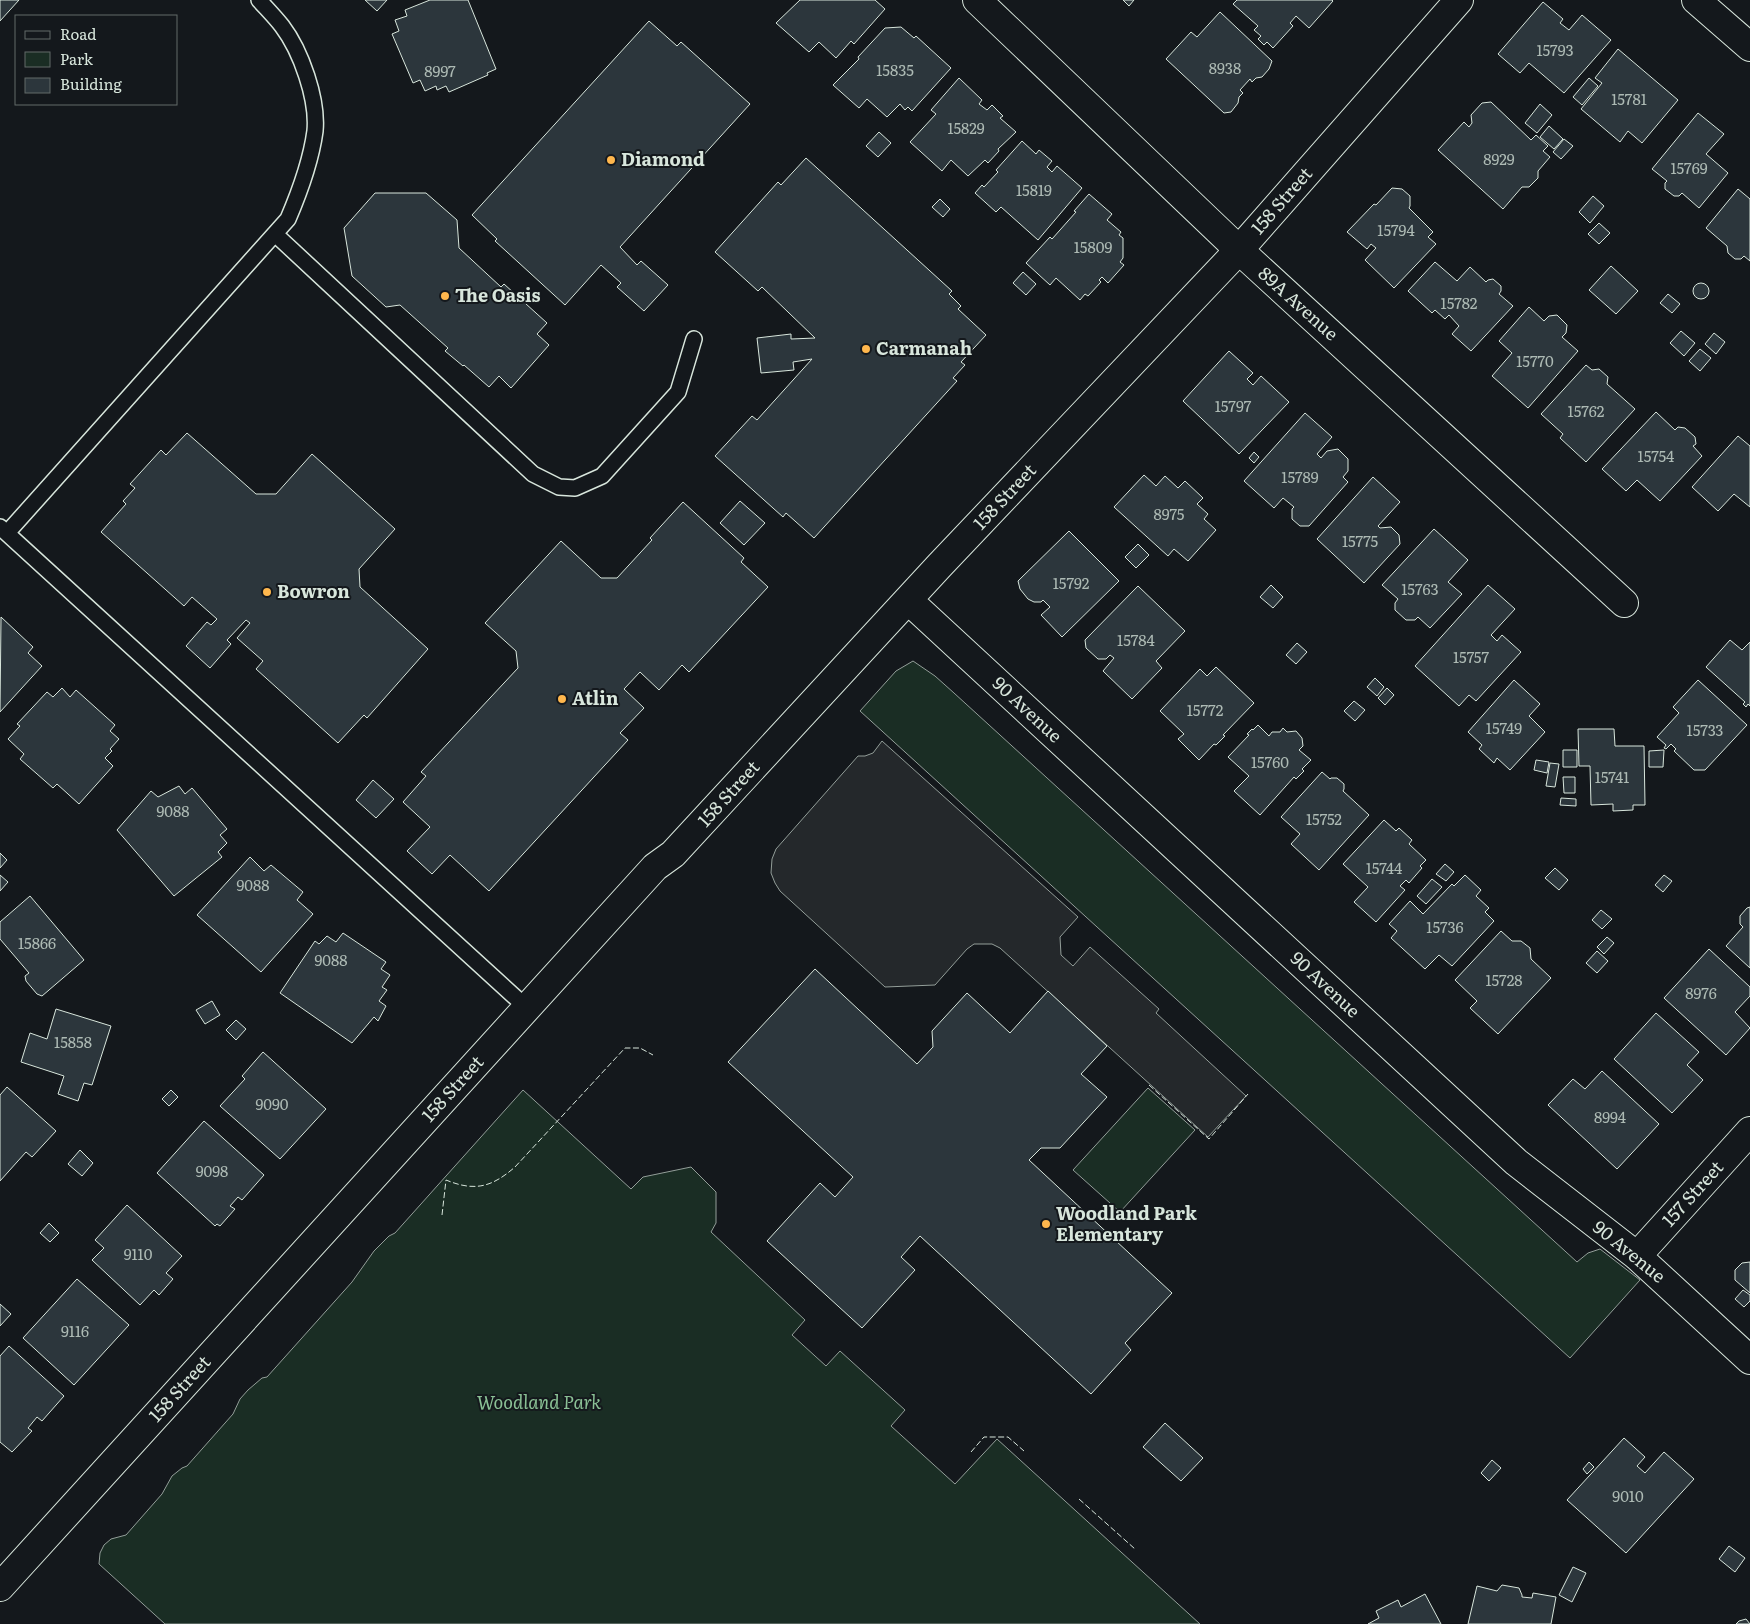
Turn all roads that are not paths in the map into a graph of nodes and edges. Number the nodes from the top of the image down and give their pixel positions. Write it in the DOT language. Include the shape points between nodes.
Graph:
graph roads {
  1 [pos="259,0"];
  2 [pos="977,0"];
  3 [pos="1458,0"];
  4 [pos="1696,0"];
  5 [pos="1750,48"];
  6 [pos="275,234"];
  7 [pos="1239,250"];
  8 [pos="694,339"];
  9 [pos="3,530"];
  10 [pos="908,600"];
  11 [pos="1624,603"];
  12 [pos="526,1008"];
  13 [pos="1750,1132"];
  14 [pos="1636,1256"];
  15 [pos="1750,1360"];
  16 [pos="0,1587"];
  1 -- 6 [label="lane" via="283,27 306,71 314,108 315,130 304,181 288,219"];
  2 -- 7 [label="street, 89A Avenue"];
  3 -- 7 [label="street, 158 Street"];
  4 -- 5 [label="street"];
  6 -- 8 [label="lane" via="533,474 559,487 575,488 602,476 678,392"];
  6 -- 9 [label="lane"];
  7 -- 10 [label="street, 158 Street"];
  7 -- 11 [label="street, 89A Avenue"];
  9 -- 12 [label="lane"];
  10 -- 12 [label="street, 158 Street"];
  10 -- 14 [label="street, 90 Avenue" via="1516,1162"];
  12 -- 16 [label="street, 158 Street"];
  13 -- 14 [label="street, 157 Street"];
  14 -- 15 [label="street, 90 Avenue"];
}
